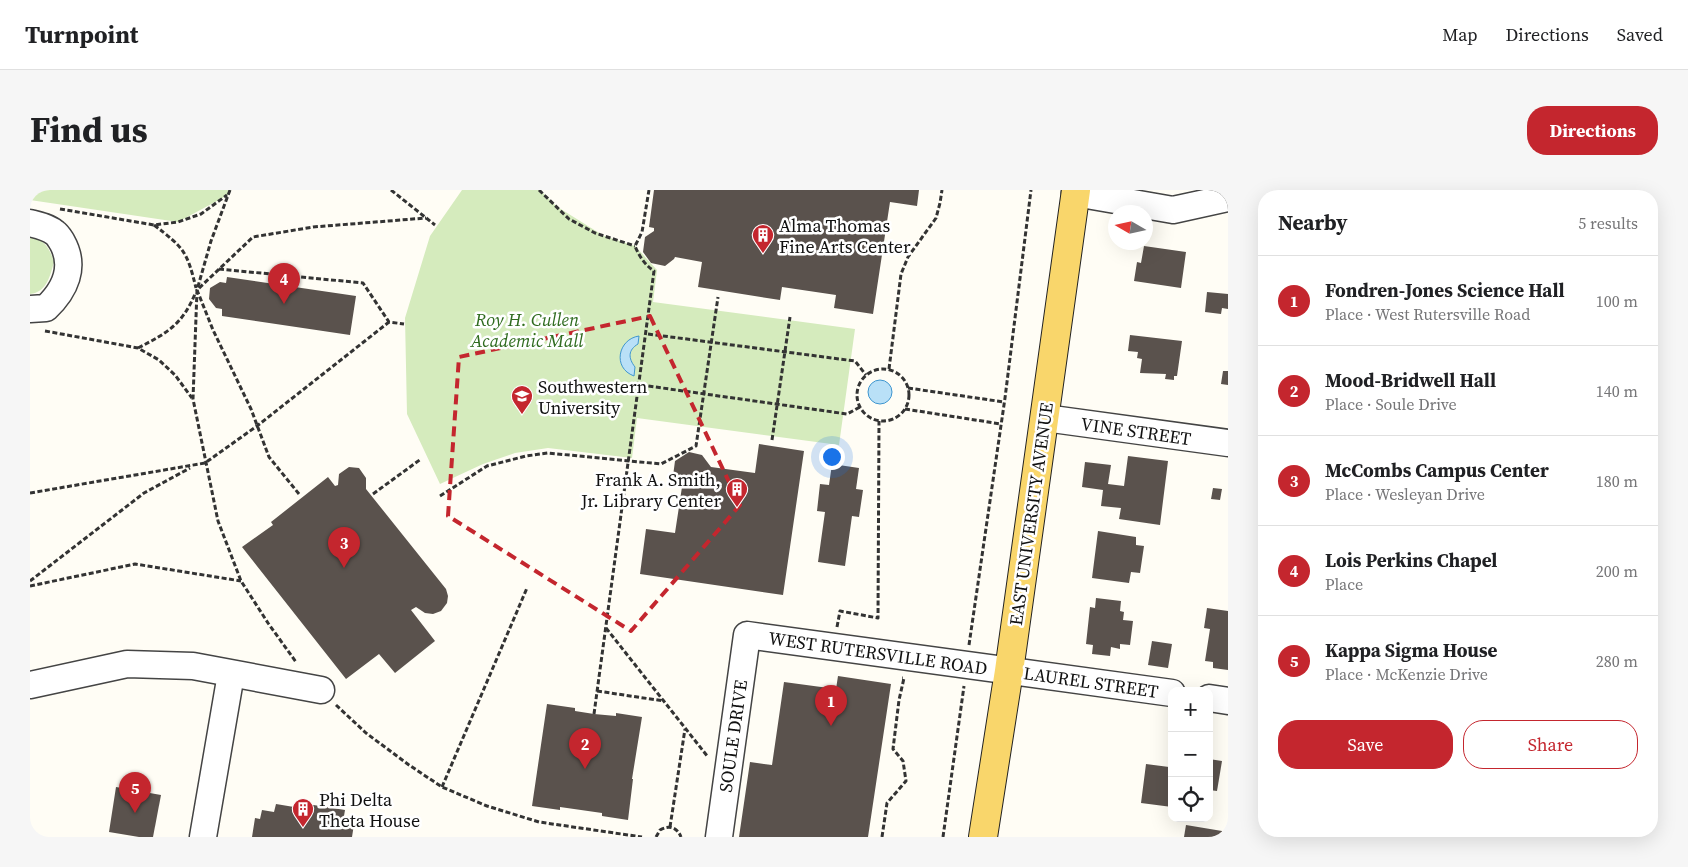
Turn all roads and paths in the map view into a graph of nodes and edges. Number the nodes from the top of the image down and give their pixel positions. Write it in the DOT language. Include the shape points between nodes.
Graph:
graph roads {
  1 [pos="391,190"];
  2 [pos="539,190"];
  3 [pos="649,190"];
  4 [pos="942,190"];
  5 [pos="1031,190"];
  6 [pos="1075,191"];
  7 [pos="230,192"];
  8 [pos="1222,196"];
  9 [pos="56,208"];
  10 [pos="426,218"];
  11 [pos="30,223"];
  12 [pos="154,225"];
  13 [pos="435,225"];
  14 [pos="635,246"];
  15 [pos="219,269"];
  16 [pos="196,290"];
  17 [pos="718,297"];
  18 [pos="790,317"];
  19 [pos="33,319"];
  20 [pos="389,322"];
  21 [pos="404,324"];
  22 [pos="648,334"];
  23 [pos="712,342"];
  24 [pos="138,348"];
  25 [pos="785,352"];
  26 [pos="888,369"];
  27 [pos="866,375"];
  28 [pos="641,385"];
  29 [pos="908,388"];
  30 [pos="704,394"];
  31 [pos="193,399"];
  32 [pos="1004,402"];
  33 [pos="777,404"];
  34 [pos="860,407"];
  35 [pos="905,409"];
  36 [pos="1045,418"];
  37 [pos="1001,424"];
  38 [pos="257,426"];
  39 [pos="772,440"];
  40 [pos="1228,443"];
  41 [pos="421,459"];
  42 [pos="628,461"];
  43 [pos="205,463"];
  44 [pos="195,465"];
  45 [pos="30,493"];
  46 [pos="299,494"];
  47 [pos="373,494"];
  48 [pos="440,496"];
  49 [pos="30,581"];
  50 [pos="241,581"];
  51 [pos="30,586"];
  52 [pos="527,588"];
  53 [pos="606,628"];
  54 [pos="747,635"];
  55 [pos="296,663"];
  56 [pos="966,665"];
  57 [pos="1010,671"];
  58 [pos="231,674"];
  59 [pos="30,685"];
  60 [pos="321,690"];
  61 [pos="597,691"];
  62 [pos="1168,692"];
  63 [pos="1213,699"];
  64 [pos="664,701"];
  65 [pos="1228,701"];
  66 [pos="594,714"];
  67 [pos="685,728"];
  68 [pos="727,782"];
  69 [pos="442,786"];
  70 [pos="670,827"];
  71 [pos="202,837"];
  72 [pos="642,837"];
  73 [pos="656,837"];
  74 [pos="681,837"];
  75 [pos="719,837"];
  76 [pos="943,837"];
  77 [pos="983,837"];
  1 -- 10 [label="path"];
  2 -- 14 [label="path" via="569,218 595,233"];
  3 -- 14 [label="path" via="642,232"];
  4 -- 26 [label="path" via="936,218 908,257 901,274"];
  5 -- 32 [label="path"];
  6 -- 8 [label="street" via="1173,210"];
  6 -- 36 [label="main road, EAST UNIVERSITY AVENUE"];
  7 -- 12 [label="path" via="201,214 178,222"];
  7 -- 16 [label="path"];
  9 -- 12 [label="path"];
  10 -- 13 [label="path"];
  10 -- 15 [label="path" via="313,227 253,237"];
  11 -- 19 [label="street" via="56,233 65,248 68,264 66,281 59,296"];
  12 -- 16 [label="path" via="182,248 190,263"];
  14 -- 42 [label="path" via="654,271"];
  15 -- 16 [label="path"];
  15 -- 20 [label="path" via="363,284"];
  16 -- 24 [label="path" via="188,310 176,325"];
  16 -- 31 [label="path"];
  16 -- 38 [label="path"];
  17 -- 23 [label="path"];
  18 -- 25 [label="path"];
  19 -- 24 [label="path"];
  20 -- 21 [label="path"];
  20 -- 38 [label="path"];
  22 -- 23 [label="path"];
  23 -- 25 [label="path"];
  23 -- 30 [label="path"];
  24 -- 31 [label="path" via="159,360"];
  25 -- 27 [label="path" via="855,361"];
  25 -- 33 [label="path"];
  26 -- 27 [label="path" via="874,370"];
  26 -- 29 [label="path" via="899,374"];
  27 -- 34 [label="path" via="859,384 857,397"];
  28 -- 30 [label="path"];
  29 -- 32 [label="path"];
  29 -- 35 [label="path"];
  30 -- 33 [label="path"];
  30 -- 42 [label="path" via="696,446 661,464"];
  31 -- 43 [label="path"];
  32 -- 37 [label="path"];
  33 -- 34 [label="path" via="847,414"];
  33 -- 39 [label="path"];
  34 -- 35 [label="path" via="879,421 898,417"];
  35 -- 37 [label="path"];
  36 -- 40 [label="street, VINE STREET"];
  36 -- 57 [label="main road, EAST UNIVERSITY AVENUE"];
  37 -- 56 [label="path"];
  38 -- 43 [label="path"];
  38 -- 46 [label="path" via="269,457"];
  41 -- 47 [label="path"];
  42 -- 48 [label="path" via="548,453 526,456 487,466"];
  42 -- 53 [label="path"];
  43 -- 44 [label="path"];
  43 -- 50 [label="path" via="218,521"];
  44 -- 45 [label="path"];
  44 -- 49 [label="path" via="144,493"];
  50 -- 51 [label="path" via="135,564"];
  50 -- 55 [label="path"];
  52 -- 69 [label="path"];
  53 -- 61 [label="path"];
  53 -- 64 [label="path"];
  54 -- 56 [label="street, WEST RUTERSVILLE ROAD"];
  54 -- 68 [label="street, SOULE DRIVE"];
  56 -- 57 [label="street, WEST RUTERSVILLE ROAD"];
  56 -- 76 [label="path"];
  57 -- 62 [label="street, LAUREL STREET"];
  57 -- 77 [label="main road, EAST UNIVERSITY AVENUE"];
  58 -- 59 [label="street" via="193,666 127,664"];
  58 -- 60 [label="street"];
  58 -- 71 [label="street"];
  60 -- 69 [label="path" via="366,733"];
  61 -- 64 [label="path"];
  61 -- 66 [label="path"];
  63 -- 65 [label="street"];
  64 -- 67 [label="path"];
  67 -- 68 [label="path"];
  67 -- 70 [label="path"];
  68 -- 75 [label="street, SOULE DRIVE"];
  69 -- 72 [label="path" via="487,806 539,822"];
  70 -- 73 [label="path" via="660,830"];
  70 -- 74 [label="path"];
}
